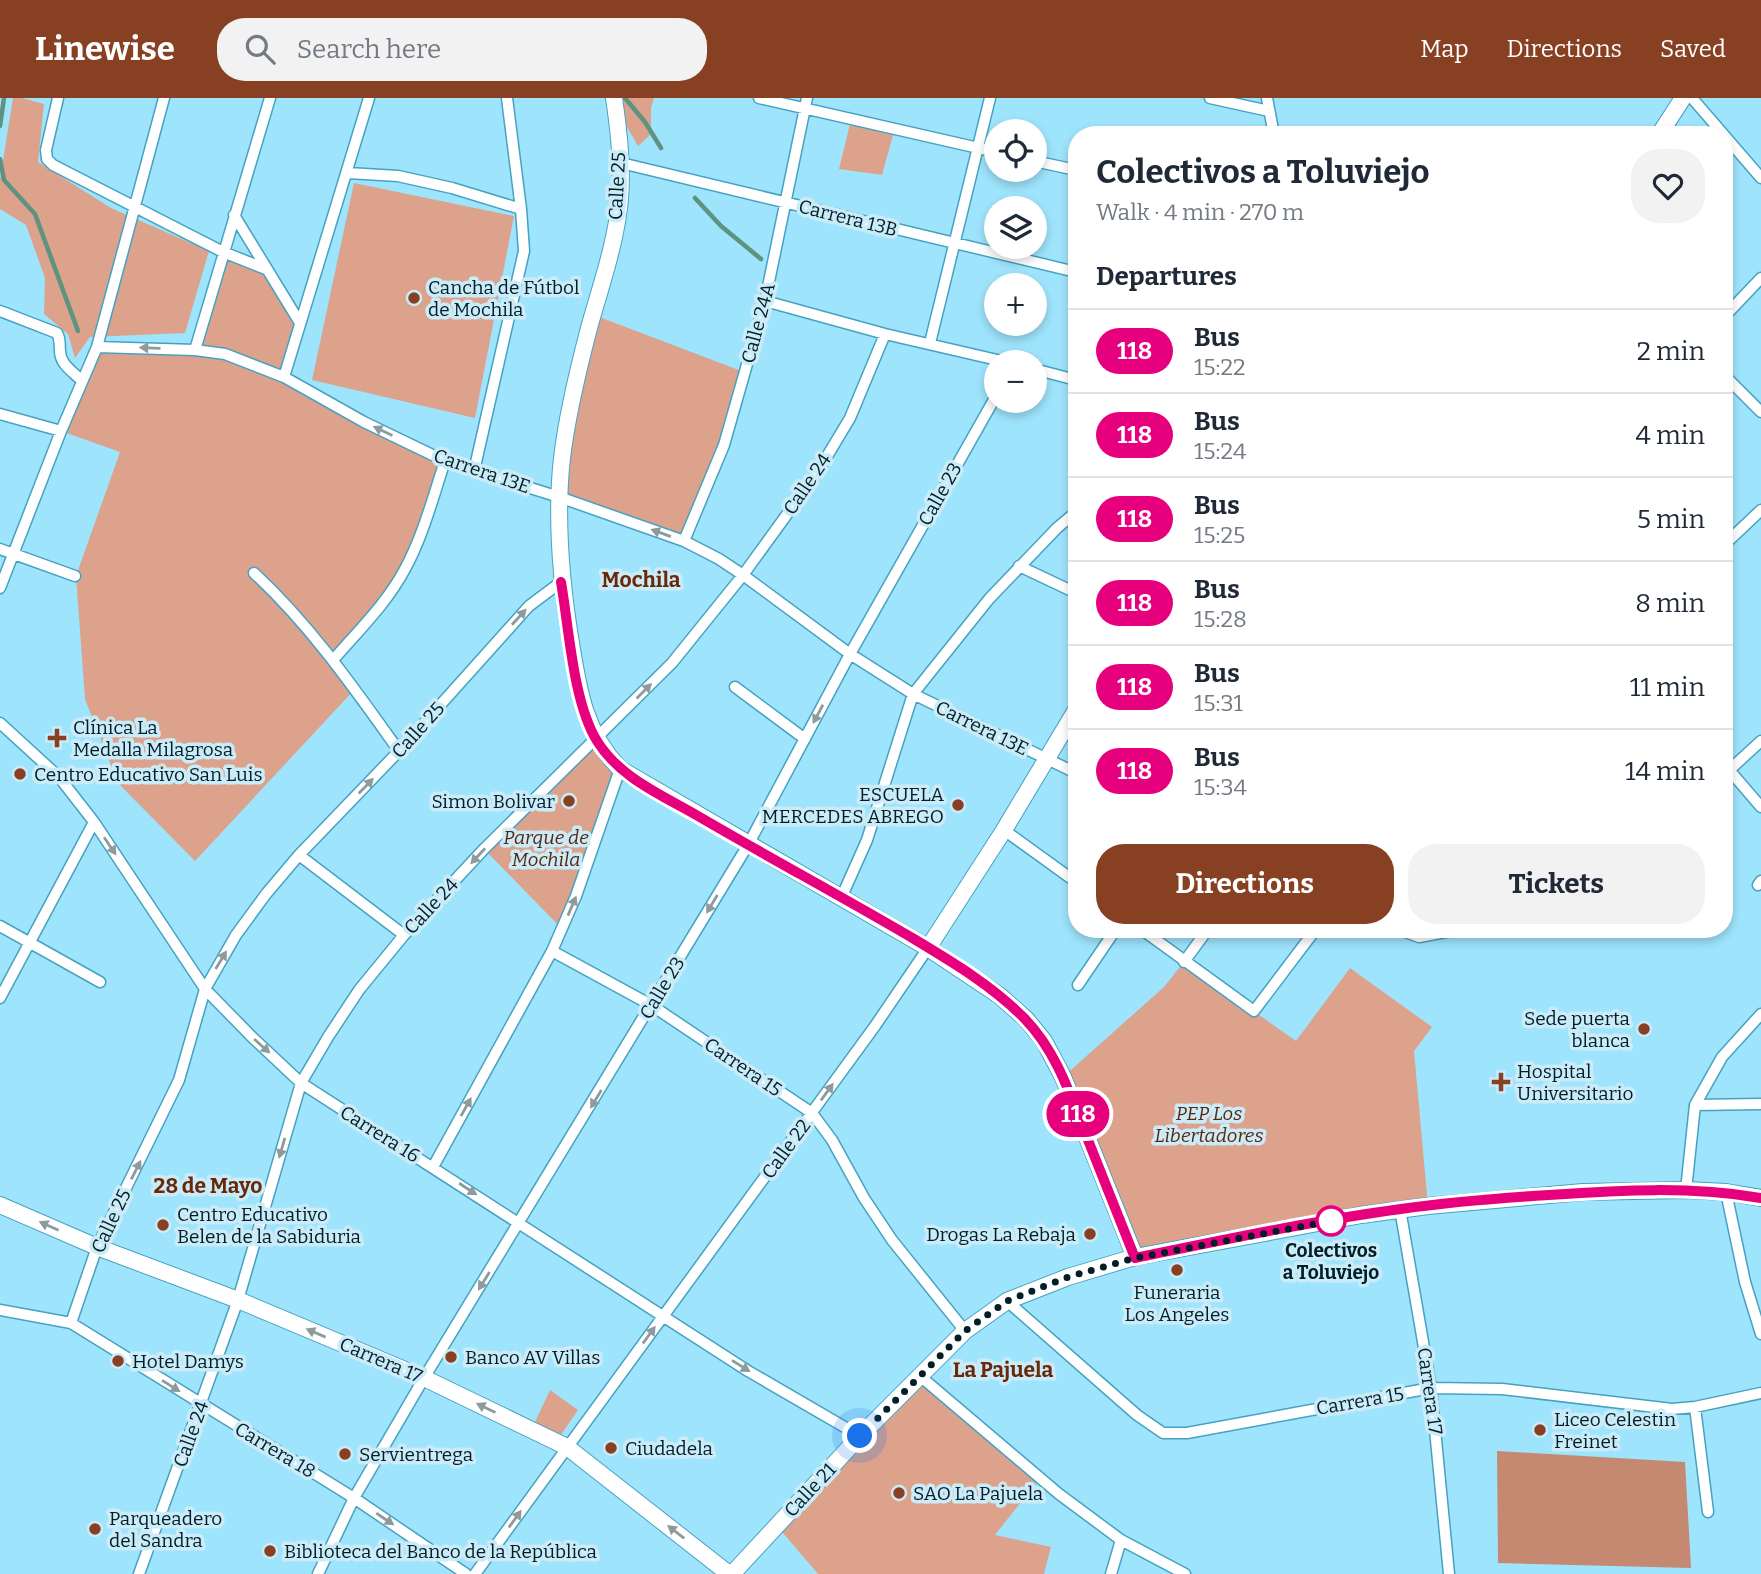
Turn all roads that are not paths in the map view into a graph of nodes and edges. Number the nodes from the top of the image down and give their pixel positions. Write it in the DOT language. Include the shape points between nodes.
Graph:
graph roads {
  1 [pos="58,98"];
  2 [pos="164,98"];
  3 [pos="270,98"];
  4 [pos="369,98"];
  5 [pos="507,98"];
  6 [pos="759,98"];
  7 [pos="990,98"];
  8 [pos="1210,98"];
  9 [pos="1267,98"];
  10 [pos="1683,98"];
  11 [pos="1692,98"];
  12 [pos="806,104"];
  13 [pos="615,105"];
  14 [pos="1269,111"];
  15 [pos="1272,126"];
  16 [pos="1665,126"];
  17 [pos="1716,126"];
  18 [pos="1733,146"];
  19 [pos="978,148"];
  20 [pos="984,149"];
  21 [pos="621,163"];
  22 [pos="1047,164"];
  23 [pos="1068,168"];
  24 [pos="348,173"];
  25 [pos="1761,178"];
  26 [pos="787,204"];
  27 [pos="133,205"];
  28 [pos="521,209"];
  29 [pos="234,215"];
  30 [pos="955,244"];
  31 [pos="223,252"];
  32 [pos="267,269"];
  33 [pos="1068,270"];
  34 [pos="1761,278"];
  35 [pos="765,300"];
  36 [pos="1733,308"];
  37 [pos="0,311"];
  38 [pos="300,323"];
  39 [pos="885,334"];
  40 [pos="930,343"];
  41 [pos="97,347"];
  42 [pos="195,350"];
  43 [pos="984,356"];
  44 [pos="1047,372"];
  45 [pos="284,377"];
  46 [pos="1068,378"];
  47 [pos="82,380"];
  48 [pos="1733,384"];
  49 [pos="1761,412"];
  50 [pos="986,413"];
  51 [pos="0,414"];
  52 [pos="61,432"];
  53 [pos="445,461"];
  54 [pos="474,471"];
  55 [pos="559,497"];
  56 [pos="1761,510"];
  57 [pos="1068,520"];
  58 [pos="1733,536"];
  59 [pos="684,541"];
  60 [pos="0,549"];
  61 [pos="15,554"];
  62 [pos="1019,566"];
  63 [pos="254,573"];
  64 [pos="743,575"];
  65 [pos="75,576"];
  66 [pos="561,582"];
  67 [pos="0,588"];
  68 [pos="1068,589"];
  69 [pos="850,654"];
  70 [pos="334,659"];
  71 [pos="735,687"];
  72 [pos="913,694"];
  73 [pos="0,723"];
  74 [pos="1068,724"];
  75 [pos="596,739"];
  76 [pos="805,739"];
  77 [pos="1761,741"];
  78 [pos="399,751"];
  79 [pos="1047,759"];
  80 [pos="1733,764"];
  81 [pos="620,769"];
  82 [pos="1068,769"];
  83 [pos="1733,777"];
  84 [pos="1761,807"];
  85 [pos="94,822"];
  86 [pos="1004,830"];
  87 [pos="748,845"];
  88 [pos="299,855"];
  89 [pos="1068,876"];
  90 [pos="842,897"];
  91 [pos="0,926"];
  92 [pos="404,935"];
  93 [pos="1109,938"];
  94 [pos="1153,938"];
  95 [pos="1201,938"];
  96 [pos="1309,938"];
  97 [pos="30,941"];
  98 [pos="928,948"];
  99 [pos="552,951"];
  100 [pos="1184,962"];
  101 [pos="100,982"];
  102 [pos="1078,985"];
  103 [pos="205,989"];
  104 [pos="0,998"];
  105 [pos="651,1005"];
  106 [pos="1761,1014"];
  107 [pos="301,1083"];
  108 [pos="1761,1104"];
  109 [pos="1695,1105"];
  110 [pos="811,1113"];
  111 [pos="433,1167"];
  112 [pos="1686,1190"];
  113 [pos="1726,1192"];
  114 [pos="1761,1198"];
  115 [pos="0,1205"];
  116 [pos="1400,1209"];
  117 [pos="520,1223"];
  118 [pos="97,1247"];
  119 [pos="1135,1258"];
  120 [pos="238,1300"];
  121 [pos="1007,1301"];
  122 [pos="0,1310"];
  123 [pos="663,1316"];
  124 [pos="71,1323"];
  125 [pos="965,1331"];
  126 [pos="1761,1334"];
  127 [pos="920,1376"];
  128 [pos="424,1378"];
  129 [pos="1431,1388"];
  130 [pos="1761,1393"];
  131 [pos="201,1405"];
  132 [pos="1695,1407"];
  133 [pos="860,1436"];
  134 [pos="567,1447"];
  135 [pos="355,1498"];
  136 [pos="1708,1512"];
  137 [pos="1121,1540"];
  138 [pos="139,1574"];
  139 [pos="318,1574"];
  140 [pos="467,1574"];
  141 [pos="475,1574"];
  142 [pos="731,1574"];
  143 [pos="1111,1574"];
  144 [pos="1185,1574"];
  145 [pos="1449,1574"];
  1 -- 27 [label="street" via="47,159"];
  2 -- 27 [label="street"];
  3 -- 29 [label="street"];
  4 -- 24 [label="street"];
  5 -- 28 [label="street"];
  6 -- 12 [label="street"];
  7 -- 19 [label="street"];
  8 -- 14 [label="street"];
  9 -- 14 [label="street"];
  10 -- 16 [label="main road"];
  11 -- 17 [label="street"];
  12 -- 19 [label="street"];
  12 -- 26 [label="street, Calle 24A"];
  13 -- 21 [label="main road, Calle 25"];
  14 -- 15 [label="street"];
  18 -- 25 [label="street"];
  19 -- 20 [label="street"];
  19 -- 30 [label="street"];
  21 -- 26 [label="street, Carrera 13B"];
  21 -- 55 [label="main road, Calle 25" via="613,241 570,412"];
  22 -- 23 [label="street"];
  24 -- 28 [label="street" via="398,176"];
  24 -- 38 [label="street"];
  26 -- 30 [label="street, Carrera 13B"];
  26 -- 35 [label="street, Calle 24A"];
  27 -- 31 [label="street"];
  27 -- 41 [label="street"];
  28 -- 54 [label="street" via="524,251"];
  29 -- 31 [label="street"];
  29 -- 32 [label="street"];
  30 -- 33 [label="street, Carrera 13B"];
  30 -- 40 [label="street"];
  31 -- 32 [label="street"];
  31 -- 42 [label="street"];
  32 -- 38 [label="street"];
  34 -- 36 [label="street"];
  35 -- 39 [label="street"];
  35 -- 59 [label="street, Calle 24A" via="724,445"];
  37 -- 47 [label="street" via="57,333 62,362"];
  38 -- 45 [label="street"];
  39 -- 40 [label="street"];
  39 -- 64 [label="street, Calle 24" via="850,418 817,473"];
  40 -- 43 [label="street"];
  42 -- 41 [label="street, Carrera 13E, one-way"];
  41 -- 47 [label="street"];
  42 -- 45 [label="street, Carrera 13E" via="225,354"];
  44 -- 46 [label="street"];
  53 -- 45 [label="street, Carrera 13E, one-way"];
  47 -- 52 [label="street"];
  48 -- 49 [label="street"];
  50 -- 69 [label="street, Calle 23"];
  51 -- 52 [label="street"];
  52 -- 61 [label="street"];
  53 -- 54 [label="street, Carrera 13E"];
  53 -- 70 [label="street" via="405,569 384,602"];
  54 -- 55 [label="street, Carrera 13E"];
  59 -- 55 [label="street, Carrera 13E, one-way"];
  55 -- 66 [label="main road, Calle 25"];
  56 -- 58 [label="street"];
  57 -- 62 [label="street"];
  59 -- 64 [label="street, Carrera 13E"];
  60 -- 61 [label="street"];
  61 -- 65 [label="street"];
  61 -- 67 [label="street"];
  62 -- 68 [label="street"];
  62 -- 72 [label="street"];
  63 -- 70 [label="street"];
  64 -- 69 [label="street, Carrera 13E"];
  75 -- 64 [label="street, Calle 24, one-way" via="671,663"];
  66 -- 75 [label="main road" via="579,690"];
  78 -- 66 [label="street, Calle 25, one-way" via="529,606"];
  69 -- 72 [label="street, Carrera 13E"];
  69 -- 76 [label="street, Calle 23, one-way"];
  70 -- 78 [label="street"];
  71 -- 76 [label="street"];
  72 -- 79 [label="street, Carrera 13E"];
  72 -- 90 [label="street" via="867,839"];
  73 -- 85 [label="street, Carrera 16" via="59,777"];
  74 -- 79 [label="main road, Calle 22"];
  75 -- 81 [label="main road"];
  75 -- 92 [label="street, Calle 24, one-way"];
  76 -- 87 [label="street, Calle 23"];
  77 -- 80 [label="street"];
  88 -- 78 [label="street, Calle 25, one-way"];
  79 -- 82 [label="street, Carrera 13E"];
  79 -- 86 [label="main road, Calle 22"];
  81 -- 87 [label="main road"];
  99 -- 81 [label="street, one-way"];
  83 -- 84 [label="street"];
  85 -- 97 [label="street"];
  85 -- 103 [label="street, Carrera 16, one-way"];
  86 -- 89 [label="street"];
  86 -- 98 [label="main road, Calle 22"];
  87 -- 90 [label="main road"];
  87 -- 105 [label="street, Calle 23, one-way"];
  88 -- 92 [label="street"];
  103 -- 88 [label="street, Calle 25, one-way" via="236,934"];
  90 -- 98 [label="main road"];
  91 -- 97 [label="street"];
  92 -- 107 [label="street, Calle 24" via="359,990"];
  93 -- 102 [label="street"];
  94 -- 100 [label="street"];
  95 -- 100 [label="street"];
  96 -- 100 [label="street" via="1254,1011"];
  97 -- 101 [label="street"];
  97 -- 104 [label="street"];
  110 -- 98 [label="street, Calle 22, one-way"];
  98 -- 119 [label="main road" via="1000,996 1044,1041 1063,1076"];
  99 -- 105 [label="street, Carrera 15"];
  111 -- 99 [label="street, one-way"];
  103 -- 107 [label="street, Carrera 16, one-way"];
  118 -- 103 [label="street, Calle 25, one-way" via="179,1080"];
  105 -- 110 [label="street, Carrera 15"];
  105 -- 117 [label="street, Calle 23, one-way"];
  106 -- 109 [label="street" via="1722,1057"];
  107 -- 111 [label="street, Carrera 16"];
  107 -- 120 [label="street, Calle 24, one-way"];
  108 -- 109 [label="street"];
  109 -- 112 [label="street"];
  110 -- 123 [label="street, Calle 22"];
  110 -- 125 [label="street, Carrera 15" via="892,1240"];
  111 -- 117 [label="street, Carrera 16, one-way"];
  112 -- 113 [label="main road, Calle 21"];
  112 -- 116 [label="main road, Calle 21" via="1583,1192"];
  113 -- 114 [label="main road, Calle 21"];
  113 -- 126 [label="street"];
  118 -- 115 [label="main road, Carrera 17, one-way"];
  116 -- 119 [label="main road, Calle 21"];
  116 -- 129 [label="street, Carrera 17"];
  117 -- 123 [label="street, Carrera 16"];
  117 -- 128 [label="street, Calle 23, one-way"];
  118 -- 120 [label="main road, Carrera 17"];
  118 -- 124 [label="street, Calle 25"];
  119 -- 121 [label="main road, Calle 21"];
  128 -- 120 [label="main road, Carrera 17, one-way"];
  120 -- 131 [label="street, Calle 24"];
  121 -- 125 [label="main road, Calle 21"];
  121 -- 129 [label="street, Carrera 15" via="1114,1397 1163,1433 1187,1433"];
  122 -- 124 [label="street, Carrera 18"];
  123 -- 133 [label="street, Carrera 16, one-way"];
  134 -- 123 [label="street, Calle 22, one-way"];
  124 -- 131 [label="street, Carrera 18, one-way"];
  125 -- 127 [label="main road, Calle 21"];
  127 -- 133 [label="main road, Calle 21"];
  127 -- 137 [label="street" via="1059,1494"];
  134 -- 128 [label="main road, Carrera 17, one-way"];
  128 -- 135 [label="street, Calle 23"];
  129 -- 132 [label="street, Carrera 15" via="1502,1390 1654,1408"];
  129 -- 145 [label="street, Carrera 17"];
  130 -- 132 [label="street, Carrera 15"];
  131 -- 135 [label="street, Carrera 18"];
  131 -- 138 [label="street, Calle 24"];
  132 -- 136 [label="street"];
  133 -- 142 [label="main road, Calle 21"];
  141 -- 134 [label="street, Calle 22, one-way"];
  142 -- 134 [label="main road, Carrera 17, one-way"];
  135 -- 139 [label="street, Calle 23"];
  135 -- 140 [label="street, Carrera 18, one-way"];
  137 -- 143 [label="street"];
  137 -- 144 [label="street"];
}
